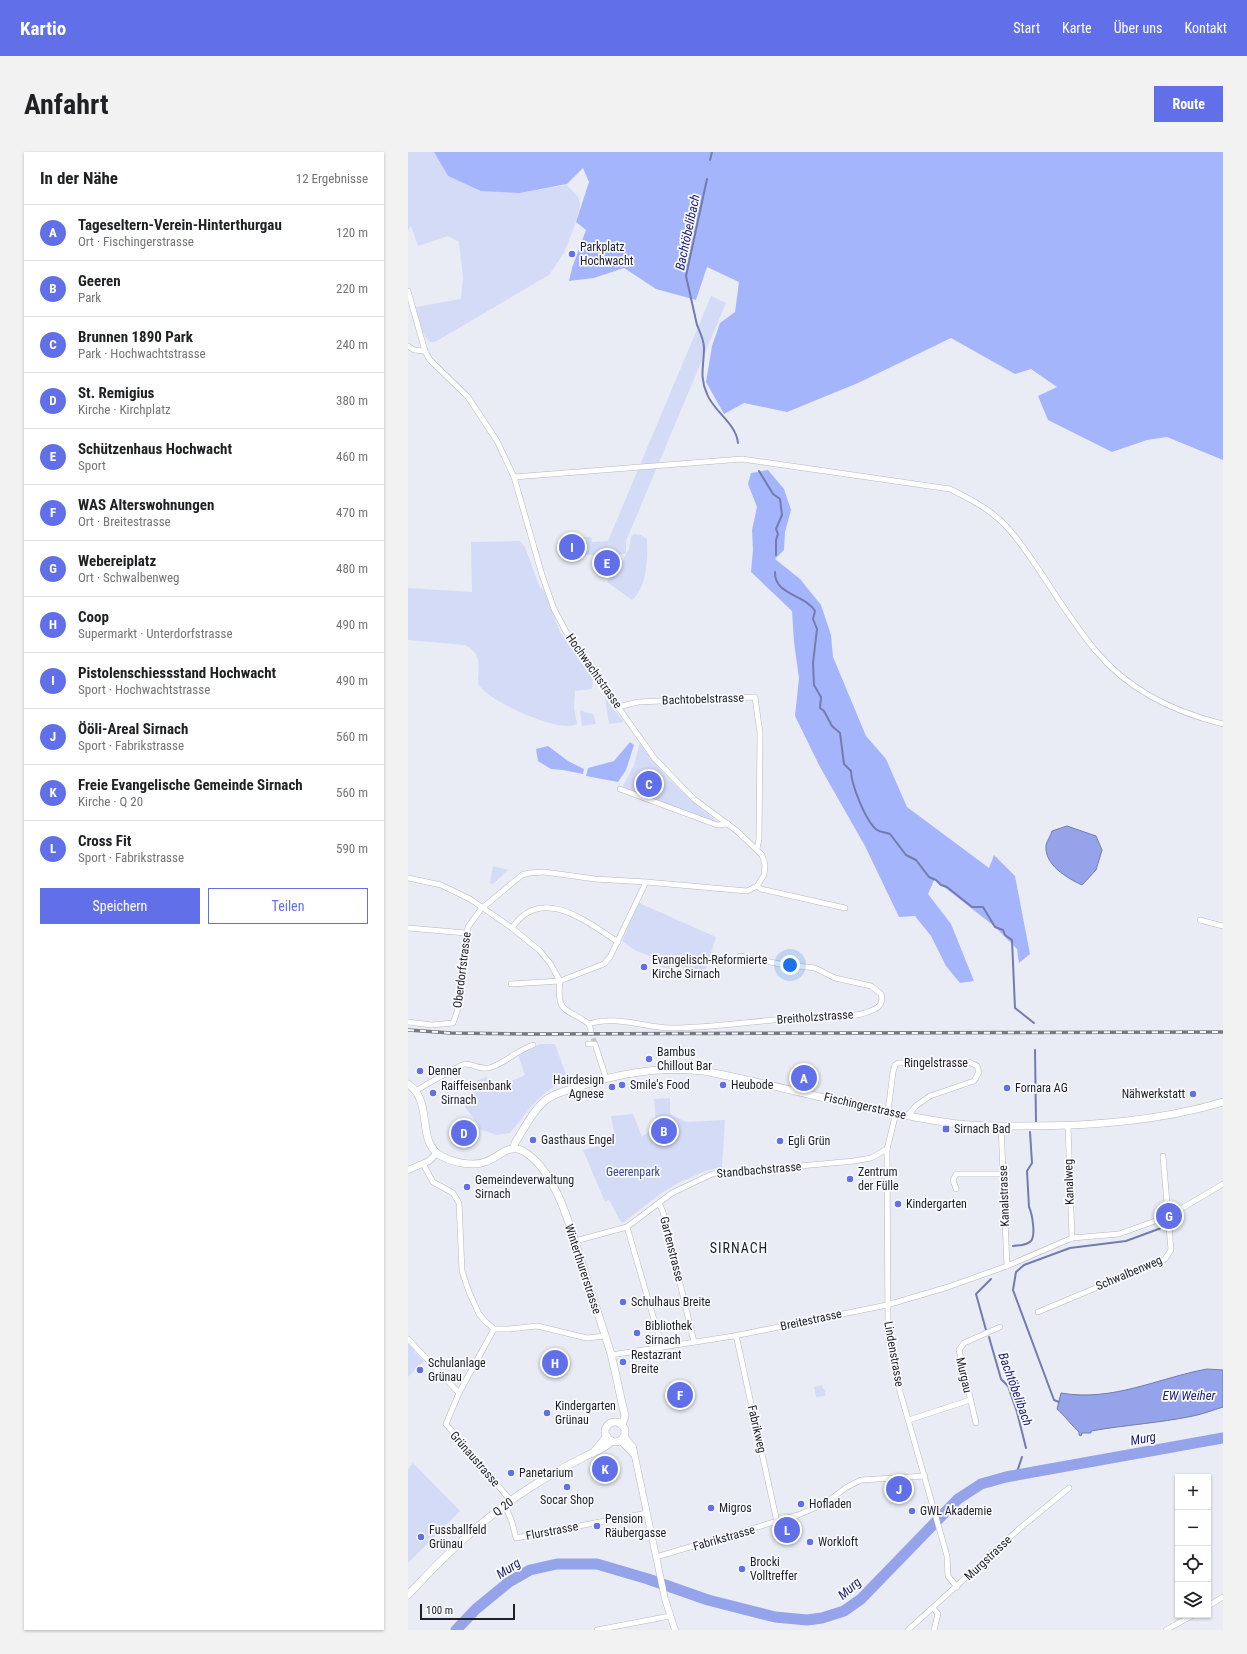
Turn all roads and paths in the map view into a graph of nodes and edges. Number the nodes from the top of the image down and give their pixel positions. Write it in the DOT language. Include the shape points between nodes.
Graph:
graph roads {
  1 [pos="408,291"];
  2 [pos="408,346"];
  3 [pos="424,351"];
  4 [pos="514,477"];
  5 [pos="618,707"];
  6 [pos="1223,724"];
  7 [pos="620,789"];
  8 [pos="728,824"];
  9 [pos="757,849"];
  10 [pos="408,878"];
  11 [pos="646,882"];
  12 [pos="757,886"];
  13 [pos="845,908"];
  14 [pos="481,909"];
  15 [pos="1200,920"];
  16 [pos="1223,926"];
  17 [pos="408,928"];
  18 [pos="512,928"];
  19 [pos="466,933"];
  20 [pos="618,942"];
  21 [pos="740,956"];
  22 [pos="560,981"];
  23 [pos="511,984"];
  24 [pos="408,1022"];
  25 [pos="589,1024"];
  26 [pos="591,1031"];
  27 [pos="588,1044"];
  28 [pos="532,1045"];
  29 [pos="606,1078"];
  30 [pos="408,1084"];
  31 [pos="416,1091"];
  32 [pos="1223,1102"];
  33 [pos="892,1112"];
  34 [pos="907,1116"];
  35 [pos="1001,1126"];
  36 [pos="1068,1126"];
  37 [pos="514,1148"];
  38 [pos="887,1149"];
  39 [pos="437,1153"];
  40 [pos="1163,1156"];
  41 [pos="423,1164"];
  42 [pos="408,1170"];
  43 [pos="1003,1174"];
  44 [pos="1223,1184"];
  45 [pos="956,1189"];
  46 [pos="658,1203"];
  47 [pos="1169,1216"];
  48 [pos="626,1227"];
  49 [pos="1072,1238"];
  50 [pos="575,1241"];
  51 [pos="1007,1266"];
  52 [pos="887,1305"];
  53 [pos="1038,1312"];
  54 [pos="1000,1327"];
  55 [pos="494,1329"];
  56 [pos="605,1336"];
  57 [pos="736,1336"];
  58 [pos="408,1339"];
  59 [pos="694,1342"];
  60 [pos="662,1348"];
  61 [pos="611,1355"];
  62 [pos="459,1393"];
  63 [pos="970,1400"];
  64 [pos="909,1420"];
  65 [pos="976,1423"];
  66 [pos="619,1424"];
  67 [pos="616,1438"];
  68 [pos="924,1476"];
  69 [pos="1069,1488"];
  70 [pos="508,1503"];
  71 [pos="647,1512"];
  72 [pos="777,1522"];
  73 [pos="656,1557"];
  74 [pos="957,1587"];
  75 [pos="408,1595"];
  76 [pos="1223,1597"];
  77 [pos="1211,1604"];
  78 [pos="933,1608"];
  79 [pos="670,1616"];
  80 [pos="1188,1618"];
  81 [pos="613,1628"];
  82 [pos="596,1630"];
  83 [pos="675,1630"];
  84 [pos="908,1630"];
  85 [pos="934,1630"];
  86 [pos="1166,1630"];
  1 -- 3 [label="street"];
  2 -- 3 [label="street" via="414,350"];
  3 -- 4 [label="street, Hochwachtstrasse" via="468,397 497,441"];
  4 -- 5 [label="street, Hochwachtstrasse" via="534,550 554,609 571,641"];
  4 -- 6 [label="street" via="742,459 950,489 988,510 1013,533 1075,624 1096,652 1114,670 1146,695 1167,706"];
  5 -- 8 [label="street, Hochwachtstrasse" via="671,777 694,799"];
  5 -- 9 [label="street, Bachtobelstrasse" via="638,702 755,698 760,732"];
  7 -- 8 [label="street" via="717,825"];
  8 -- 9 [label="street, Hochwachtstrasse"];
  9 -- 12 [label="street, Hochwachtstrasse" via="766,865 764,875"];
  10 -- 14 [label="street" via="456,891"];
  11 -- 12 [label="street" via="741,891"];
  11 -- 14 [label="street, Oberdorfstrasse" via="544,872 529,873 516,879"];
  11 -- 20 [label="street"];
  12 -- 13 [label="street"];
  14 -- 18 [label="street"];
  14 -- 19 [label="street, Oberdorfstrasse" via="471,921"];
  15 -- 16 [label="street"];
  17 -- 19 [label="street"];
  18 -- 20 [label="street" via="530,911 543,908 558,909 575,914"];
  18 -- 22 [label="street" via="544,955"];
  19 -- 24 [label="street, Oberdorfstrasse" via="456,1020 444,1025"];
  20 -- 22 [label="street" via="604,964"];
  21 -- 25 [label="street, Breitholzstrasse" via="815,968 835,978 871,986 881,994 882,1001 877,1008 848,1016 786,1018 709,1027 649,1027 605,1020"];
  22 -- 23 [label="street"];
  22 -- 25 [label="street" via="558,994 561,1005"];
  25 -- 26 [label="street"];
  27 -- 29 [label="street" via="595,1044"];
  28 -- 31 [label="street" via="488,1068 480,1069 466,1064 457,1066"];
  29 -- 33 [label="main road, Fischingerstrasse" via="647,1070 681,1068 734,1077"];
  29 -- 37 [label="main road, Fischingerstrasse" via="548,1099 532,1116"];
  30 -- 31 [label="main road"];
  31 -- 39 [label="main road" via="423,1109 429,1140"];
  32 -- 36 [label="main road, Fischingerstrasse" via="1164,1117"];
  33 -- 34 [label="main road, Fischingerstrasse"];
  33 -- 34 [label="street, Ringelstrasse" via="893,1072 898,1063 969,1062 977,1066 979,1072 974,1081 930,1096"];
  33 -- 38 [label="street, Lindenstrasse"];
  34 -- 35 [label="main road, Fischingerstrasse" via="957,1124"];
  35 -- 36 [label="main road, Fischingerstrasse"];
  35 -- 43 [label="street, Kanalstrasse"];
  36 -- 49 [label="street, Kanalweg"];
  37 -- 39 [label="main road" via="485,1162 474,1164"];
  37 -- 50 [label="main road, Winterthurerstrasse" via="530,1156 547,1177 560,1198"];
  38 -- 46 [label="street, Standbachstrasse" via="871,1158 854,1161 712,1174 686,1185"];
  38 -- 52 [label="street, Lindenstrasse"];
  39 -- 41 [label="street"];
  40 -- 47 [label="street, Schwalbenweg"];
  41 -- 42 [label="street"];
  41 -- 55 [label="street" via="433,1182 453,1193 459,1203 462,1271 468,1292 479,1314"];
  43 -- 45 [label="street" via="956,1174 953,1180"];
  43 -- 51 [label="street, Kanalstrasse"];
  44 -- 47 [label="street"];
  46 -- 48 [label="street, Standbachstrasse"];
  46 -- 59 [label="street, Gartenstrasse" via="663,1212"];
  47 -- 49 [label="street, Breitestrasse" via="1120,1234"];
  47 -- 53 [label="street, Schwalbenweg" via="1171,1250 1165,1259"];
  48 -- 50 [label="street, Standbachstrasse"];
  48 -- 60 [label="street"];
  49 -- 51 [label="street, Breitestrasse"];
  50 -- 56 [label="main road, Winterthurerstrasse"];
  51 -- 52 [label="street, Breitestrasse"];
  52 -- 57 [label="street, Breitestrasse"];
  52 -- 64 [label="street, Lindenstrasse" via="893,1360"];
  54 -- 63 [label="street, Murgau" via="964,1343 959,1350"];
  55 -- 56 [label="street" via="509,1330 537,1326 587,1338"];
  55 -- 62 [label="street, Grünaustrasse"];
  56 -- 61 [label="main road, Winterthurerstrasse"];
  57 -- 59 [label="street, Breitestrasse"];
  57 -- 72 [label="street, Fabrikweg"];
  58 -- 62 [label="street"];
  59 -- 60 [label="street, Breitestrasse"];
  60 -- 61 [label="street, Breitestrasse"];
  61 -- 66 [label="main road, Winterthurerstrasse" via="623,1407"];
  62 -- 70 [label="street, Grünaustrasse" via="446,1424"];
  63 -- 64 [label="street, Murgau"];
  63 -- 65 [label="street, Murgau"];
  64 -- 68 [label="street, Lindenstrasse"];
  66 -- 67 [label="main road" via="625,1430"];
  66 -- 67 [label="main road, Winterthurerstrasse" via="608,1425 606,1430"];
  67 -- 70 [label="main road, Q 20"];
  67 -- 71 [label="street" via="633,1454"];
  68 -- 72 [label="street, Fabrikstrasse" via="861,1480 847,1486 824,1504"];
  68 -- 74 [label="street, Lindenstrasse" via="942,1534 948,1576"];
  69 -- 74 [label="street, Murgstrasse" via="1019,1529"];
  70 -- 71 [label="street, Flurstrasse" via="516,1538"];
  70 -- 75 [label="main road, Q 20" via="454,1548"];
  71 -- 73 [label="street"];
  72 -- 73 [label="street, Fabrikstrasse"];
  73 -- 79 [label="street"];
  74 -- 78 [label="street, Murgstrasse"];
  76 -- 77 [label="street"];
  78 -- 84 [label="street, Murgstrasse"];
  78 -- 85 [label="street" via="938,1614"];
  79 -- 81 [label="street"];
  79 -- 83 [label="street"];
  80 -- 86 [label="street"];
  81 -- 82 [label="street"];
}
